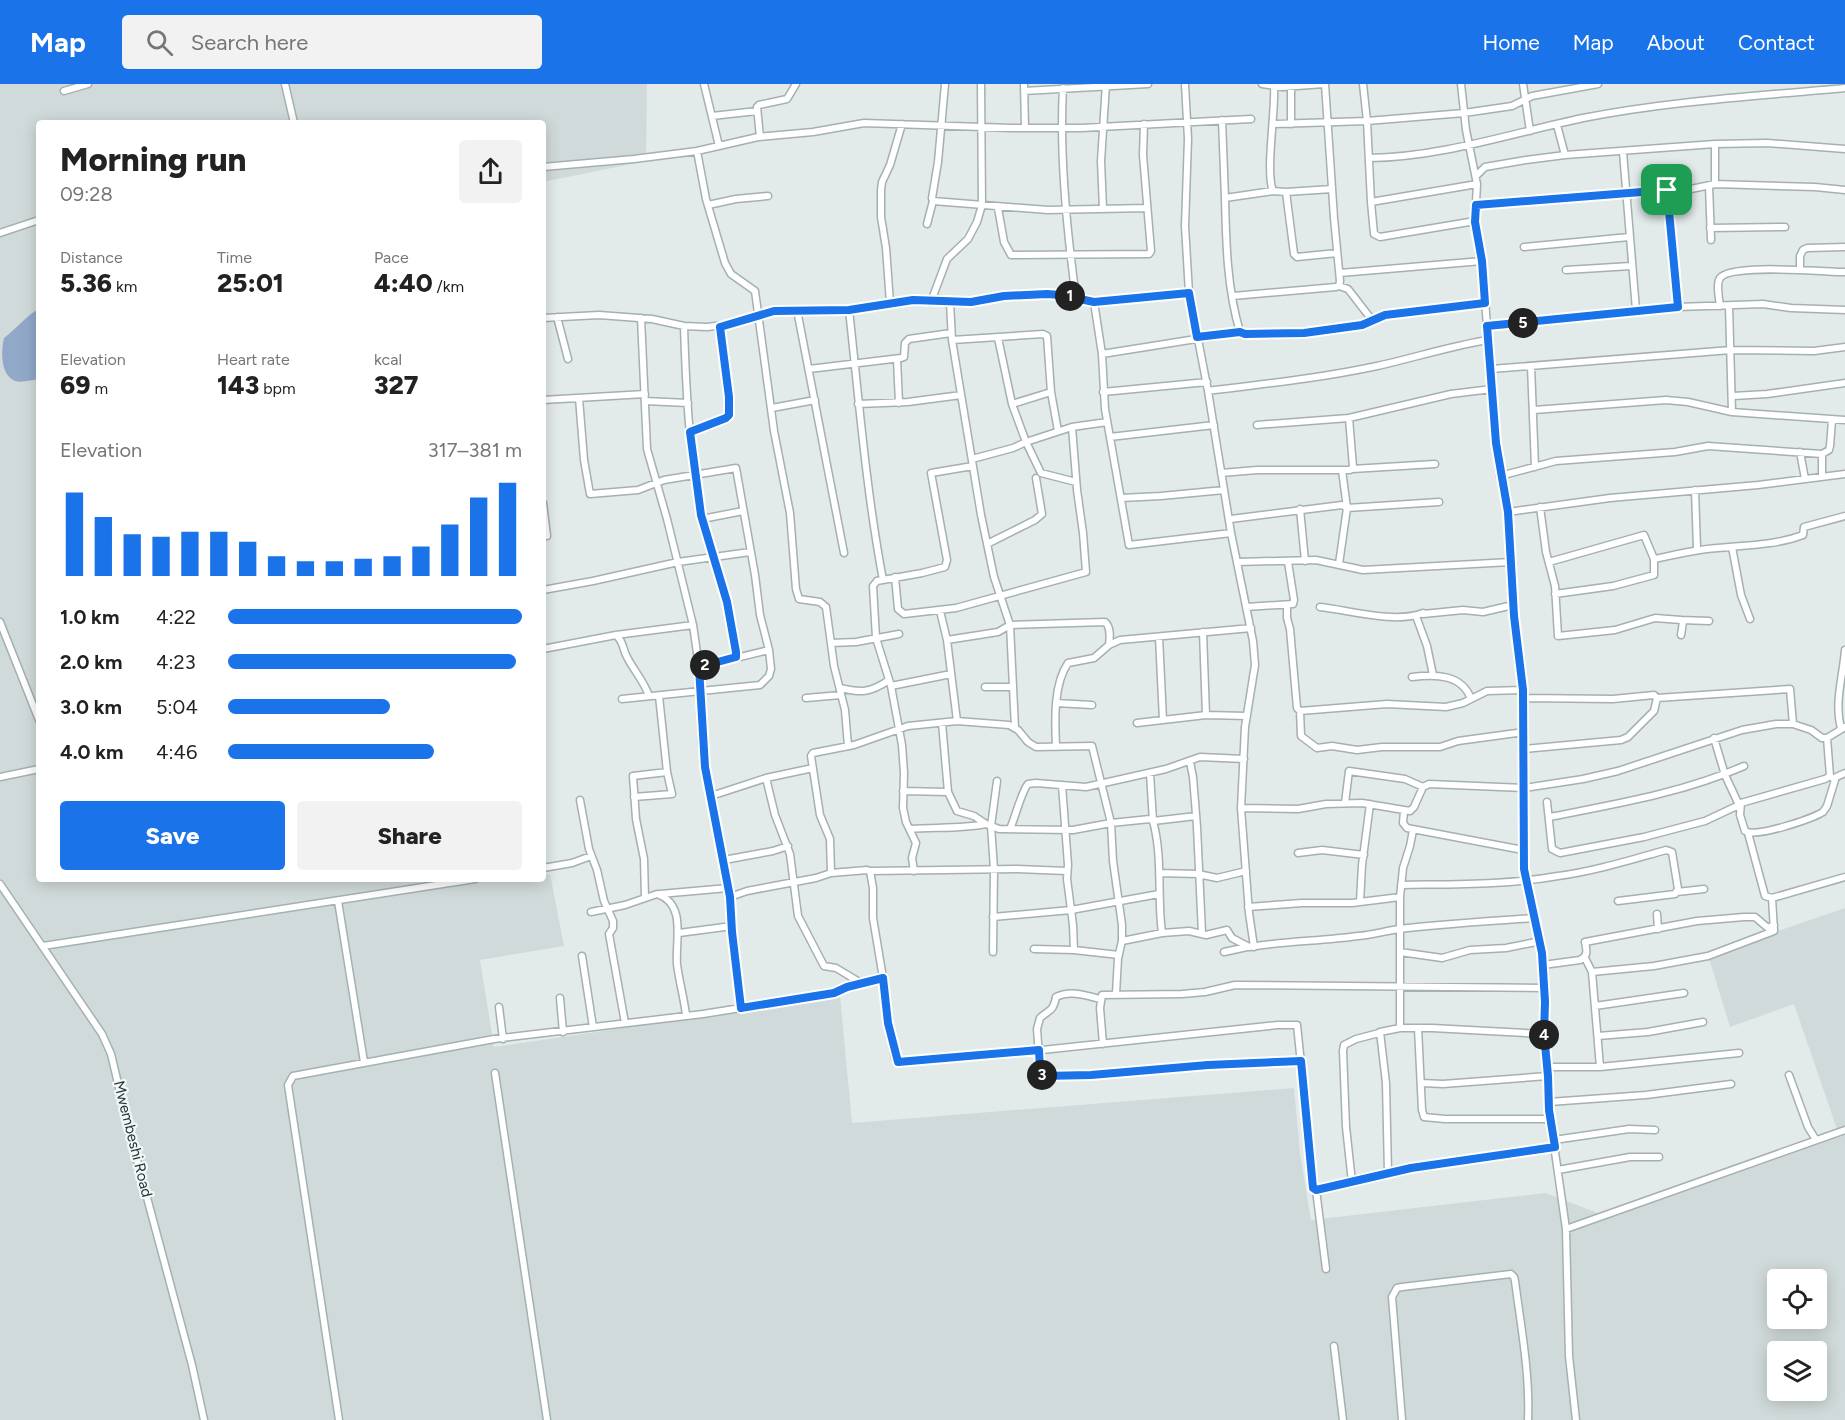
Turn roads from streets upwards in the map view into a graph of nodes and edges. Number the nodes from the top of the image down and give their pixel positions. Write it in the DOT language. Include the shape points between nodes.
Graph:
graph roads {
  1 [pos="88,84"];
  2 [pos="285,84"];
  3 [pos="704,84"];
  4 [pos="796,84"];
  5 [pos="945,84"];
  6 [pos="981,84"];
  7 [pos="1147,84"];
  8 [pos="1185,84"];
  9 [pos="1262,84"];
  10 [pos="1325,84"];
  11 [pos="1363,84"];
  12 [pos="1461,84"];
  13 [pos="1523,84"];
  14 [pos="1598,84"];
  15 [pos="1106,85"];
  16 [pos="1274,85"];
  17 [pos="1060,87"];
  18 [pos="1291,87"];
  19 [pos="1024,88"];
  20 [pos="1845,88"];
  21 [pos="64,91"];
  22 [pos="1525,98"];
  23 [pos="757,111"];
  24 [pos="1464,113"];
  25 [pos="712,116"];
  26 [pos="1251,119"];
  27 [pos="293,120"];
  28 [pos="1222,120"];
  29 [pos="1187,121"];
  30 [pos="1367,121"];
  31 [pos="1329,123"];
  32 [pos="902,124"];
  33 [pos="1144,124"];
  34 [pos="1274,124"];
  35 [pos="1291,124"];
  36 [pos="941,125"];
  37 [pos="1557,125"];
  38 [pos="981,126"];
  39 [pos="1104,126"];
  40 [pos="1025,128"];
  41 [pos="1062,128"];
  42 [pos="1530,131"];
  43 [pos="760,137"];
  44 [pos="1469,144"];
  45 [pos="1715,144"];
  46 [pos="719,146"];
  47 [pos="1845,149"];
  48 [pos="697,151"];
  49 [pos="1623,152"];
  50 [pos="1565,155"];
  51 [pos="1369,158"];
  52 [pos="546,167"];
  53 [pos="1476,176"];
  54 [pos="1477,184"];
  55 [pos="1712,185"];
  56 [pos="1332,189"];
  57 [pos="1273,190"];
  58 [pos="1667,190"];
  59 [pos="1845,190"];
  60 [pos="1286,192"];
  61 [pos="1626,194"];
  62 [pos="768,196"];
  63 [pos="1225,198"];
  64 [pos="933,201"];
  65 [pos="1371,202"];
  66 [pos="708,205"];
  67 [pos="982,205"];
  68 [pos="1476,205"];
  69 [pos="998,208"];
  70 [pos="1147,208"];
  71 [pos="1103,209"];
  72 [pos="1066,210"];
  73 [pos="36,221"];
  74 [pos="1475,222"];
  75 [pos="927,224"];
  76 [pos="1785,227"];
  77 [pos="1710,228"];
  78 [pos="0,233"];
  79 [pos="1629,237"];
  80 [pos="1711,240"];
  81 [pos="1524,247"];
  82 [pos="1845,247"];
  83 [pos="1337,253"];
  84 [pos="1071,256"];
  85 [pos="1482,261"];
  86 [pos="1631,266"];
  87 [pos="1566,270"];
  88 [pos="1800,270"];
  89 [pos="1845,272"];
  90 [pos="1340,273"];
  91 [pos="1339,286"];
  92 [pos="1189,293"];
  93 [pos="1233,296"];
  94 [pos="1077,298"];
  95 [pos="932,299"];
  96 [pos="950,302"];
  97 [pos="1094,302"];
  98 [pos="890,303"];
  99 [pos="1485,303"];
  100 [pos="1720,306"];
  101 [pos="1730,306"];
  102 [pos="1678,307"];
  103 [pos="797,310"];
  104 [pos="849,310"];
  105 [pos="1635,310"];
  106 [pos="1845,310"];
  107 [pos="759,315"];
  108 [pos="557,317"];
  109 [pos="546,318"];
  110 [pos="641,318"];
  111 [pos="1372,320"];
  112 [pos="684,326"];
  113 [pos="1487,326"];
  114 [pos="720,327"];
  115 [pos="1240,332"];
  116 [pos="951,333"];
  117 [pos="1197,337"];
  118 [pos="998,338"];
  119 [pos="952,340"];
  120 [pos="1488,340"];
  121 [pos="1845,347"];
  122 [pos="1731,350"];
  123 [pos="1102,354"];
  124 [pos="568,359"];
  125 [pos="897,359"];
  126 [pos="855,364"];
  127 [pos="1531,366"];
  128 [pos="809,369"];
  129 [pos="1491,369"];
  130 [pos="1207,382"];
  131 [pos="1845,382"];
  132 [pos="1492,389"];
  133 [pos="1208,391"];
  134 [pos="1051,392"];
  135 [pos="1103,392"];
  136 [pos="961,395"];
  137 [pos="1733,396"];
  138 [pos="579,398"];
  139 [pos="645,398"];
  140 [pos="546,400"];
  141 [pos="815,400"];
  142 [pos="688,403"];
  143 [pos="899,403"];
  144 [pos="858,404"];
  145 [pos="1012,404"];
  146 [pos="772,408"];
  147 [pos="1534,410"];
  148 [pos="1732,412"];
  149 [pos="1349,418"];
  150 [pos="1832,420"];
  151 [pos="1845,420"];
  152 [pos="1107,422"];
  153 [pos="1214,425"];
  154 [pos="1257,425"];
  155 [pos="1072,427"];
  156 [pos="1058,431"];
  157 [pos="690,432"];
  158 [pos="1110,437"];
  159 [pos="1026,442"];
  160 [pos="1800,452"];
  161 [pos="1822,454"];
  162 [pos="973,462"];
  163 [pos="1435,464"];
  164 [pos="1535,467"];
  165 [pos="1352,469"];
  166 [pos="1341,470"];
  167 [pos="1221,473"];
  168 [pos="1845,474"];
  169 [pos="695,475"];
  170 [pos="1500,476"];
  171 [pos="1822,476"];
  172 [pos="1036,478"];
  173 [pos="1805,479"];
  174 [pos="656,482"];
  175 [pos="1076,482"];
  176 [pos="1224,490"];
  177 [pos="1695,490"];
  178 [pos="1121,498"];
  179 [pos="1439,502"];
  180 [pos="1540,507"];
  181 [pos="1300,508"];
  182 [pos="1347,508"];
  183 [pos="743,511"];
  184 [pos="1508,512"];
  185 [pos="1845,516"];
  186 [pos="702,519"];
  187 [pos="1231,519"];
  188 [pos="546,528"];
  189 [pos="1231,533"];
  190 [pos="547,536"];
  191 [pos="987,544"];
  192 [pos="1732,548"];
  193 [pos="1700,550"];
  194 [pos="750,552"];
  195 [pos="843,553"];
  196 [pos="712,556"];
  197 [pos="1654,559"];
  198 [pos="1305,561"];
  199 [pos="678,562"];
  200 [pos="1237,562"];
  201 [pos="1288,562"];
  202 [pos="1511,562"];
  203 [pos="1549,562"];
  204 [pos="1339,564"];
  205 [pos="895,577"];
  206 [pos="883,580"];
  207 [pos="546,589"];
  208 [pos="1555,594"];
  209 [pos="1001,597"];
  210 [pos="1287,605"];
  211 [pos="1513,605"];
  212 [pos="1246,607"];
  213 [pos="1320,607"];
  214 [pos="940,610"];
  215 [pos="1420,614"];
  216 [pos="1750,619"];
  217 [pos="1681,620"];
  218 [pos="1709,621"];
  219 [pos="0,622"];
  220 [pos="693,625"];
  221 [pos="1010,625"];
  222 [pos="1251,628"];
  223 [pos="1203,632"];
  224 [pos="899,634"];
  225 [pos="616,635"];
  226 [pos="1681,635"];
  227 [pos="1159,636"];
  228 [pos="876,639"];
  229 [pos="947,640"];
  230 [pos="831,643"];
  231 [pos="1109,645"];
  232 [pos="546,648"];
  233 [pos="769,650"];
  234 [pos="1845,650"];
  235 [pos="736,657"];
  236 [pos="699,667"];
  237 [pos="951,674"];
  238 [pos="1433,675"];
  239 [pos="1412,677"];
  240 [pos="890,683"];
  241 [pos="985,687"];
  242 [pos="1012,687"];
  243 [pos="1523,690"];
  244 [pos="701,691"];
  245 [pos="841,692"];
  246 [pos="649,696"];
  247 [pos="659,696"];
  248 [pos="806,698"];
  249 [pos="1523,698"];
  250 [pos="1657,698"];
  251 [pos="622,699"];
  252 [pos="1471,699"];
  253 [pos="1056,703"];
  254 [pos="1092,705"];
  255 [pos="1300,711"];
  256 [pos="36,712"];
  257 [pos="1206,716"];
  258 [pos="1247,716"];
  259 [pos="1163,720"];
  260 [pos="957,721"];
  261 [pos="942,723"];
  262 [pos="1137,723"];
  263 [pos="1793,724"];
  264 [pos="1015,728"];
  265 [pos="1843,728"];
  266 [pos="900,729"];
  267 [pos="1524,732"];
  268 [pos="1714,738"];
  269 [pos="1827,738"];
  270 [pos="848,746"];
  271 [pos="1056,747"];
  272 [pos="1523,749"];
  273 [pos="1244,759"];
  274 [pos="1190,762"];
  275 [pos="1744,766"];
  276 [pos="813,768"];
  277 [pos="36,770"];
  278 [pos="667,772"];
  279 [pos="1149,773"];
  280 [pos="1845,773"];
  281 [pos="1725,774"];
  282 [pos="0,777"];
  283 [pos="1832,777"];
  284 [pos="766,778"];
  285 [pos="997,781"];
  286 [pos="1102,783"];
  287 [pos="1062,785"];
  288 [pos="1423,787"];
  289 [pos="1524,788"];
  290 [pos="903,791"];
  291 [pos="948,792"];
  292 [pos="711,796"];
  293 [pos="634,797"];
  294 [pos="580,800"];
  295 [pos="1547,802"];
  296 [pos="1345,803"];
  297 [pos="1370,804"];
  298 [pos="1739,805"];
  299 [pos="1241,808"];
  300 [pos="1404,811"];
  301 [pos="1196,816"];
  302 [pos="1550,817"];
  303 [pos="1153,821"];
  304 [pos="1111,823"];
  305 [pos="988,825"];
  306 [pos="910,829"];
  307 [pos="1010,829"];
  308 [pos="1065,830"];
  309 [pos="1413,830"];
  310 [pos="1748,833"];
  311 [pos="788,846"];
  312 [pos="1523,850"];
  313 [pos="1298,852"];
  314 [pos="1364,855"];
  315 [pos="591,856"];
  316 [pos="724,860"];
  317 [pos="546,867"];
  318 [pos="994,869"];
  319 [pos="914,870"];
  320 [pos="870,871"];
  321 [pos="1067,871"];
  322 [pos="1246,871"];
  323 [pos="831,873"];
  324 [pos="1159,873"];
  325 [pos="1198,874"];
  326 [pos="1845,878"];
  327 [pos="1526,880"];
  328 [pos="456,882"];
  329 [pos="795,882"];
  330 [pos="0,884"];
  331 [pos="1401,885"];
  332 [pos="728,888"];
  333 [pos="1704,889"];
  334 [pos="1677,892"];
  335 [pos="660,894"];
  336 [pos="1159,894"];
  337 [pos="730,897"];
  338 [pos="1400,897"];
  339 [pos="645,898"];
  340 [pos="1772,898"];
  341 [pos="338,901"];
  342 [pos="1118,901"];
  343 [pos="1360,902"];
  344 [pos="1618,902"];
  345 [pos="1248,907"];
  346 [pos="607,909"];
  347 [pos="1071,910"];
  348 [pos="591,912"];
  349 [pos="1657,914"];
  350 [pos="993,917"];
  351 [pos="1535,918"];
  352 [pos="1774,925"];
  353 [pos="732,926"];
  354 [pos="1399,929"];
  355 [pos="1658,929"];
  356 [pos="679,933"];
  357 [pos="1162,933"];
  358 [pos="1202,933"];
  359 [pos="1122,941"];
  360 [pos="1540,941"];
  361 [pos="43,946"];
  362 [pos="1250,947"];
  363 [pos="1034,949"];
  364 [pos="1074,950"];
  365 [pos="993,952"];
  366 [pos="1224,952"];
  367 [pos="1400,952"];
  368 [pos="1119,955"];
  369 [pos="582,956"];
  370 [pos="1585,958"];
  371 [pos="1543,966"];
  372 [pos="1593,972"];
  373 [pos="883,978"];
  374 [pos="861,983"];
  375 [pos="1400,987"];
  376 [pos="1544,988"];
  377 [pos="1684,993"];
  378 [pos="1116,994"];
  379 [pos="560,998"];
  380 [pos="1100,999"];
  381 [pos="1594,1006"];
  382 [pos="499,1007"];
  383 [pos="741,1008"];
  384 [pos="686,1015"];
  385 [pos="1703,1022"];
  386 [pos="625,1023"];
  387 [pos="593,1027"];
  388 [pos="1400,1028"];
  389 [pos="1418,1028"];
  390 [pos="563,1032"];
  391 [pos="1380,1033"];
  392 [pos="1544,1034"];
  393 [pos="1598,1036"];
  394 [pos="503,1039"];
  395 [pos="1103,1044"];
  396 [pos="1039,1050"];
  397 [pos="1739,1053"];
  398 [pos="1301,1061"];
  399 [pos="364,1062"];
  400 [pos="1548,1067"];
  401 [pos="1600,1067"];
  402 [pos="495,1073"];
  403 [pos="1789,1075"];
  404 [pos="1548,1076"];
  405 [pos="1421,1083"];
  406 [pos="1731,1084"];
  407 [pos="1549,1102"];
  408 [pos="1550,1119"];
  409 [pos="1655,1130"];
  410 [pos="1845,1130"];
  411 [pos="1816,1140"];
  412 [pos="1554,1143"];
  413 [pos="1659,1157"];
  414 [pos="1558,1170"];
  415 [pos="1388,1173"];
  416 [pos="1352,1182"];
  417 [pos="1316,1190"];
  418 [pos="1566,1230"];
  419 [pos="1326,1269"];
  420 [pos="1334,1346"];
  421 [pos="204,1420"];
  422 [pos="339,1420"];
  423 [pos="547,1420"];
  424 [pos="1342,1420"];
  425 [pos="1402,1420"];
  426 [pos="1528,1420"];
  427 [pos="1576,1420"];
  1 -- 21 [label="street"];
  2 -- 27 [label="street"];
  3 -- 25 [label="street"];
  4 -- 23 [label="street" via="790,97 759,105"];
  5 -- 36 [label="street"];
  6 -- 38 [label="street"];
  7 -- 15 [label="street"];
  8 -- 29 [label="street"];
  9 -- 16 [label="street"];
  10 -- 18 [label="street"];
  10 -- 31 [label="street"];
  11 -- 30 [label="street"];
  12 -- 24 [label="street"];
  13 -- 22 [label="street"];
  14 -- 22 [label="street"];
  15 -- 17 [label="street"];
  15 -- 39 [label="street"];
  16 -- 18 [label="street"];
  16 -- 34 [label="street"];
  17 -- 19 [label="street"];
  17 -- 41 [label="street"];
  18 -- 35 [label="street"];
  19 -- 40 [label="street"];
  20 -- 37 [label="street" via="1635,109"];
  22 -- 24 [label="street" via="1512,106"];
  22 -- 42 [label="street"];
  23 -- 25 [label="street"];
  23 -- 43 [label="street"];
  24 -- 30 [label="street"];
  24 -- 44 [label="street"];
  25 -- 46 [label="street"];
  26 -- 28 [label="street"];
  28 -- 29 [label="street"];
  28 -- 63 [label="street"];
  29 -- 33 [label="street"];
  29 -- 92 [label="street" via="1185,226"];
  30 -- 31 [label="street"];
  30 -- 51 [label="street"];
  31 -- 35 [label="street"];
  31 -- 56 [label="street"];
  32 -- 36 [label="street"];
  32 -- 43 [label="street" via="864,123"];
  32 -- 98 [label="street" via="881,190"];
  33 -- 39 [label="street"];
  33 -- 70 [label="street"];
  34 -- 35 [label="street"];
  34 -- 57 [label="street"];
  36 -- 38 [label="street"];
  36 -- 64 [label="street"];
  37 -- 42 [label="street"];
  37 -- 50 [label="street"];
  38 -- 40 [label="street"];
  38 -- 67 [label="street"];
  39 -- 41 [label="street"];
  39 -- 71 [label="street"];
  40 -- 41 [label="street"];
  41 -- 72 [label="street"];
  42 -- 44 [label="street"];
  43 -- 46 [label="street"];
  44 -- 51 [label="street" via="1411,156"];
  44 -- 53 [label="street"];
  45 -- 47 [label="street"];
  45 -- 49 [label="street"];
  45 -- 55 [label="street"];
  46 -- 48 [label="street"];
  48 -- 52 [label="street"];
  48 -- 66 [label="street"];
  49 -- 50 [label="street"];
  49 -- 61 [label="street"];
  50 -- 53 [label="street" via="1491,165"];
  51 -- 65 [label="street"];
  53 -- 54 [label="street"];
  54 -- 65 [label="street"];
  54 -- 68 [label="street"];
  55 -- 58 [label="street"];
  55 -- 59 [label="street"];
  55 -- 77 [label="street"];
  56 -- 60 [label="street"];
  56 -- 83 [label="street"];
  57 -- 60 [label="street"];
  57 -- 63 [label="street"];
  58 -- 61 [label="street"];
  58 -- 102 [label="street"];
  60 -- 83 [label="street" via="1294,254 1297,257"];
  61 -- 68 [label="street"];
  61 -- 79 [label="street"];
  62 -- 66 [label="street"];
  63 -- 93 [label="street"];
  64 -- 67 [label="street"];
  64 -- 75 [label="street"];
  65 -- 74 [label="street" via="1372,228 1380,237"];
  66 -- 107 [label="street" via="725,263 731,274 754,288"];
  67 -- 69 [label="street"];
  67 -- 95 [label="street" via="968,238 947,260"];
  68 -- 74 [label="street"];
  69 -- 72 [label="street"];
  69 -- 84 [label="street" via="1004,242 1011,255"];
  70 -- 71 [label="street"];
  70 -- 84 [label="street" via="1149,254"];
  71 -- 72 [label="street"];
  72 -- 84 [label="street"];
  73 -- 78 [label="street"];
  74 -- 85 [label="street"];
  76 -- 77 [label="street"];
  77 -- 80 [label="street"];
  79 -- 81 [label="street"];
  79 -- 86 [label="street"];
  82 -- 88 [label="street" via="1803,250"];
  83 -- 90 [label="street"];
  84 -- 94 [label="street"];
  85 -- 90 [label="street"];
  85 -- 99 [label="street"];
  86 -- 87 [label="street"];
  86 -- 105 [label="street"];
  88 -- 89 [label="street"];
  88 -- 100 [label="street" via="1728,272 1720,278"];
  90 -- 91 [label="street"];
  91 -- 93 [label="street"];
  91 -- 111 [label="street" via="1348,289"];
  92 -- 97 [label="street"];
  92 -- 117 [label="street"];
  93 -- 115 [label="street"];
  94 -- 96 [label="street" via="1047,294"];
  94 -- 97 [label="street"];
  95 -- 96 [label="street"];
  95 -- 98 [label="street"];
  96 -- 116 [label="street"];
  97 -- 123 [label="street"];
  98 -- 104 [label="street"];
  99 -- 111 [label="street" via="1385,315"];
  99 -- 113 [label="street"];
  100 -- 101 [label="street"];
  100 -- 102 [label="street"];
  101 -- 106 [label="street" via="1763,304"];
  101 -- 122 [label="street"];
  102 -- 105 [label="street"];
  103 -- 104 [label="street"];
  103 -- 107 [label="street"];
  103 -- 128 [label="street"];
  104 -- 126 [label="street"];
  105 -- 113 [label="street"];
  107 -- 114 [label="street"];
  107 -- 146 [label="street"];
  108 -- 109 [label="street"];
  108 -- 110 [label="street"];
  108 -- 124 [label="street"];
  110 -- 112 [label="street"];
  110 -- 139 [label="street"];
  111 -- 115 [label="street" via="1362,325 1304,333"];
  112 -- 114 [label="street"];
  112 -- 142 [label="street"];
  113 -- 120 [label="street"];
  114 -- 157 [label="street" via="729,415"];
  115 -- 117 [label="street"];
  116 -- 119 [label="street"];
  116 -- 125 [label="street" via="909,339 904,343 904,357"];
  117 -- 123 [label="street"];
  117 -- 130 [label="street"];
  118 -- 119 [label="street"];
  118 -- 134 [label="street" via="1047,336"];
  118 -- 145 [label="street"];
  119 -- 136 [label="street"];
  120 -- 129 [label="street"];
  120 -- 133 [label="street" via="1349,372"];
  121 -- 122 [label="street" via="1814,351"];
  122 -- 127 [label="street"];
  122 -- 137 [label="street"];
  123 -- 135 [label="street"];
  125 -- 126 [label="street"];
  125 -- 143 [label="street"];
  126 -- 128 [label="street"];
  126 -- 144 [label="street"];
  127 -- 129 [label="street"];
  127 -- 147 [label="street"];
  128 -- 141 [label="street"];
  129 -- 132 [label="street"];
  130 -- 133 [label="street"];
  130 -- 135 [label="street"];
  131 -- 137 [label="street"];
  132 -- 149 [label="street" via="1451,394"];
  132 -- 170 [label="street"];
  133 -- 153 [label="street"];
  134 -- 145 [label="street"];
  134 -- 156 [label="street"];
  135 -- 152 [label="street"];
  136 -- 143 [label="street"];
  136 -- 162 [label="street"];
  137 -- 148 [label="street"];
  138 -- 139 [label="street"];
  138 -- 140 [label="street"];
  138 -- 174 [label="street" via="590,494 638,490"];
  139 -- 142 [label="street"];
  139 -- 174 [label="street" via="647,449"];
  141 -- 146 [label="street"];
  141 -- 195 [label="street"];
  142 -- 157 [label="street"];
  143 -- 144 [label="street"];
  144 -- 206 [label="street"];
  145 -- 159 [label="street"];
  146 -- 230 [label="street" via="790,513 796,589 799,599 820,602 826,607"];
  147 -- 148 [label="street" via="1666,400"];
  147 -- 164 [label="street"];
  148 -- 150 [label="street"];
  149 -- 154 [label="street"];
  149 -- 165 [label="street"];
  150 -- 151 [label="street"];
  150 -- 161 [label="street" via="1829,450"];
  152 -- 155 [label="street"];
  152 -- 158 [label="street"];
  153 -- 158 [label="street"];
  153 -- 167 [label="street"];
  155 -- 156 [label="street"];
  155 -- 175 [label="street"];
  156 -- 159 [label="street"];
  157 -- 169 [label="street"];
  158 -- 178 [label="street"];
  159 -- 162 [label="street"];
  159 -- 175 [label="street" via="1041,473"];
  160 -- 161 [label="street"];
  160 -- 164 [label="street" via="1716,446 1556,461"];
  160 -- 173 [label="street"];
  161 -- 171 [label="street"];
  162 -- 191 [label="street"];
  162 -- 205 [label="street" via="931,473 945,567"];
  163 -- 165 [label="street"];
  164 -- 170 [label="street"];
  165 -- 166 [label="street"];
  166 -- 167 [label="street"];
  166 -- 182 [label="street"];
  167 -- 176 [label="street"];
  168 -- 171 [label="street"];
  169 -- 174 [label="street"];
  169 -- 183 [label="street" via="736,468"];
  169 -- 186 [label="street"];
  170 -- 184 [label="street"];
  171 -- 173 [label="street"];
  172 -- 191 [label="street" via="1042,514"];
  173 -- 177 [label="street"];
  174 -- 199 [label="street"];
  175 -- 209 [label="street" via="1086,572"];
  176 -- 178 [label="street"];
  176 -- 189 [label="street"];
  177 -- 180 [label="street"];
  177 -- 193 [label="street"];
  178 -- 189 [label="street" via="1131,546"];
  179 -- 182 [label="street"];
  180 -- 184 [label="street"];
  180 -- 203 [label="street"];
  181 -- 182 [label="street"];
  181 -- 187 [label="street"];
  181 -- 198 [label="street"];
  182 -- 204 [label="street"];
  183 -- 186 [label="street"];
  183 -- 194 [label="street"];
  184 -- 202 [label="street"];
  185 -- 192 [label="street" via="1804,527 1803,535 1793,538"];
  186 -- 196 [label="street"];
  188 -- 190 [label="street"];
  189 -- 200 [label="street"];
  191 -- 209 [label="street"];
  192 -- 193 [label="street"];
  192 -- 216 [label="street"];
  193 -- 197 [label="street"];
  194 -- 196 [label="street"];
  194 -- 233 [label="street"];
  196 -- 199 [label="street"];
  196 -- 235 [label="street" via="727,602"];
  197 -- 203 [label="street" via="1644,535"];
  197 -- 208 [label="street" via="1654,575 1613,586"];
  198 -- 201 [label="street"];
  198 -- 204 [label="street"];
  199 -- 207 [label="street"];
  199 -- 220 [label="street"];
  200 -- 201 [label="street"];
  200 -- 212 [label="street"];
  201 -- 210 [label="street" via="1294,600"];
  202 -- 204 [label="street" via="1363,570"];
  202 -- 211 [label="street"];
  203 -- 208 [label="street"];
  205 -- 206 [label="street"];
  205 -- 214 [label="street" via="900,612"];
  206 -- 228 [label="street" via="873,586"];
  208 -- 217 [label="street" via="1557,633 1562,637 1628,628 1655,618"];
  209 -- 214 [label="street"];
  209 -- 221 [label="street"];
  210 -- 212 [label="street"];
  210 -- 255 [label="street"];
  211 -- 215 [label="street" via="1483,612"];
  211 -- 243 [label="street"];
  212 -- 222 [label="street"];
  213 -- 215 [label="street" via="1385,616"];
  214 -- 229 [label="street"];
  215 -- 238 [label="street"];
  217 -- 218 [label="street"];
  217 -- 226 [label="street"];
  219 -- 256 [label="street"];
  220 -- 225 [label="street"];
  220 -- 236 [label="street"];
  221 -- 229 [label="street" via="992,633"];
  221 -- 231 [label="street" via="1105,622"];
  221 -- 242 [label="street"];
  222 -- 223 [label="street"];
  222 -- 258 [label="street" via="1255,671"];
  223 -- 227 [label="street"];
  223 -- 257 [label="street"];
  224 -- 228 [label="street"];
  225 -- 232 [label="street"];
  225 -- 246 [label="street"];
  227 -- 231 [label="street" via="1128,638"];
  227 -- 259 [label="street"];
  228 -- 230 [label="street"];
  228 -- 240 [label="street"];
  229 -- 237 [label="street"];
  230 -- 245 [label="street"];
  231 -- 253 [label="street" via="1094,658 1066,665"];
  233 -- 235 [label="street"];
  233 -- 244 [label="street" via="771,669 760,685"];
  234 -- 265 [label="street" via="1837,704"];
  235 -- 236 [label="street"];
  236 -- 244 [label="street"];
  237 -- 240 [label="street"];
  237 -- 260 [label="street"];
  238 -- 239 [label="street"];
  238 -- 252 [label="street" via="1461,684"];
  240 -- 245 [label="street" via="867,692"];
  240 -- 266 [label="street"];
  241 -- 242 [label="street"];
  242 -- 264 [label="street"];
  243 -- 249 [label="street"];
  243 -- 252 [label="street" via="1487,691"];
  244 -- 247 [label="street"];
  244 -- 292 [label="street" via="702,744"];
  245 -- 248 [label="street"];
  245 -- 270 [label="street"];
  246 -- 247 [label="street"];
  246 -- 251 [label="street"];
  247 -- 278 [label="street"];
  249 -- 250 [label="street"];
  249 -- 267 [label="street"];
  250 -- 263 [label="street" via="1790,689"];
  250 -- 272 [label="street" via="1654,711 1621,740"];
  252 -- 255 [label="street" via="1446,707 1387,704"];
  253 -- 254 [label="street"];
  253 -- 271 [label="street"];
  255 -- 267 [label="street" via="1301,736 1317,748 1440,747"];
  257 -- 258 [label="street"];
  257 -- 259 [label="street"];
  258 -- 273 [label="street"];
  259 -- 262 [label="street"];
  260 -- 261 [label="street"];
  260 -- 264 [label="street" via="999,723"];
  261 -- 266 [label="street"];
  261 -- 291 [label="street"];
  263 -- 268 [label="street" via="1765,725"];
  263 -- 269 [label="street"];
  264 -- 271 [label="street" via="1031,744"];
  265 -- 269 [label="street"];
  266 -- 270 [label="street"];
  266 -- 290 [label="street"];
  267 -- 272 [label="street"];
  268 -- 281 [label="street"];
  268 -- 289 [label="street" via="1603,775"];
  269 -- 283 [label="street"];
  270 -- 276 [label="street" via="811,754"];
  271 -- 286 [label="street" via="1092,746"];
  272 -- 289 [label="street"];
  273 -- 274 [label="street" via="1200,757"];
  273 -- 299 [label="street"];
  274 -- 279 [label="street"];
  274 -- 301 [label="street"];
  275 -- 281 [label="street"];
  276 -- 284 [label="street"];
  276 -- 323 [label="street" via="820,815 830,839"];
  277 -- 282 [label="street"];
  278 -- 293 [label="street" via="634,775"];
  278 -- 293 [label="street" via="672,794"];
  279 -- 286 [label="street"];
  279 -- 303 [label="street"];
  280 -- 283 [label="street"];
  281 -- 298 [label="street"];
  281 -- 302 [label="street" via="1665,794"];
  283 -- 298 [label="street"];
  283 -- 310 [label="street" via="1823,812"];
  284 -- 292 [label="street"];
  284 -- 311 [label="street"];
  285 -- 305 [label="street"];
  286 -- 287 [label="street" via="1086,787"];
  286 -- 304 [label="street"];
  287 -- 307 [label="street" via="1036,783 1024,787"];
  287 -- 308 [label="street"];
  288 -- 289 [label="street" via="1429,784"];
  288 -- 296 [label="street" via="1405,779 1349,771"];
  288 -- 300 [label="street" via="1413,809"];
  289 -- 312 [label="street"];
  290 -- 291 [label="street"];
  290 -- 306 [label="street" via="903,808"];
  291 -- 305 [label="street" via="955,809"];
  292 -- 316 [label="street"];
  293 -- 339 [label="street" via="644,859"];
  294 -- 315 [label="street"];
  295 -- 302 [label="street"];
  296 -- 297 [label="street"];
  296 -- 299 [label="street" via="1298,809"];
  297 -- 300 [label="street"];
  297 -- 314 [label="street"];
  298 -- 302 [label="street" via="1704,821 1560,853 1552,849"];
  298 -- 310 [label="street" via="1741,822"];
  299 -- 322 [label="street"];
  300 -- 309 [label="street" via="1403,826"];
  301 -- 303 [label="street"];
  301 -- 325 [label="street"];
  303 -- 304 [label="street"];
  303 -- 324 [label="street"];
  304 -- 308 [label="street"];
  304 -- 342 [label="street"];
  305 -- 306 [label="street"];
  305 -- 307 [label="street"];
  305 -- 318 [label="street"];
  306 -- 319 [label="street" via="916,843"];
  307 -- 308 [label="street"];
  308 -- 321 [label="street"];
  309 -- 312 [label="street"];
  309 -- 331 [label="street"];
  310 -- 340 [label="street" via="1765,896"];
  311 -- 316 [label="street"];
  311 -- 329 [label="street"];
  312 -- 327 [label="street"];
  313 -- 314 [label="street" via="1322,850"];
  314 -- 343 [label="street"];
  315 -- 317 [label="street"];
  315 -- 346 [label="street"];
  316 -- 332 [label="street"];
  318 -- 319 [label="street"];
  318 -- 321 [label="street"];
  318 -- 350 [label="street"];
  319 -- 320 [label="street"];
  320 -- 323 [label="street"];
  320 -- 373 [label="street"];
  321 -- 347 [label="street"];
  322 -- 325 [label="street" via="1217,878"];
  322 -- 345 [label="street"];
  323 -- 329 [label="street"];
  324 -- 325 [label="street"];
  324 -- 336 [label="street"];
  325 -- 358 [label="street"];
  326 -- 340 [label="street"];
  327 -- 331 [label="street"];
  327 -- 334 [label="street" via="1586,872 1670,850"];
  327 -- 351 [label="street"];
  328 -- 341 [label="street"];
  329 -- 337 [label="street"];
  329 -- 374 [label="street" via="798,916 824,966 836,968"];
  330 -- 361 [label="street, Mwembeshi Road"];
  331 -- 338 [label="street"];
  332 -- 335 [label="street"];
  332 -- 337 [label="street"];
  333 -- 334 [label="street"];
  334 -- 344 [label="street"];
  335 -- 339 [label="street"];
  335 -- 356 [label="street" via="675,910"];
  336 -- 342 [label="street"];
  336 -- 357 [label="street"];
  337 -- 353 [label="street"];
  338 -- 343 [label="street"];
  338 -- 354 [label="street"];
  339 -- 346 [label="street"];
  340 -- 352 [label="street"];
  341 -- 361 [label="street"];
  341 -- 399 [label="street"];
  342 -- 347 [label="street"];
  342 -- 359 [label="street"];
  343 -- 345 [label="street"];
  345 -- 362 [label="street"];
  346 -- 348 [label="street"];
  346 -- 386 [label="street" via="613,921 609,934"];
  347 -- 350 [label="street"];
  347 -- 364 [label="street"];
  349 -- 355 [label="street"];
  350 -- 365 [label="street"];
  351 -- 354 [label="street"];
  351 -- 360 [label="street"];
  352 -- 355 [label="street" via="1768,928 1755,917 1744,917"];
  352 -- 372 [label="street" via="1774,931 1708,956"];
  353 -- 356 [label="street"];
  353 -- 383 [label="street"];
  354 -- 362 [label="street"];
  354 -- 367 [label="street"];
  355 -- 370 [label="street" via="1585,942"];
  356 -- 384 [label="street" via="676,950"];
  357 -- 358 [label="street"];
  357 -- 359 [label="street"];
  358 -- 362 [label="street" via="1227,930 1232,938"];
  359 -- 368 [label="street"];
  360 -- 367 [label="street" via="1470,950 1442,958"];
  360 -- 371 [label="street"];
  361 -- 421 [label="street, Mwembeshi Road" via="102,1034 111,1054"];
  362 -- 366 [label="street"];
  363 -- 364 [label="street"];
  364 -- 368 [label="street"];
  367 -- 375 [label="street"];
  368 -- 378 [label="street"];
  369 -- 387 [label="street"];
  370 -- 371 [label="street"];
  370 -- 372 [label="street"];
  371 -- 376 [label="street"];
  372 -- 381 [label="street"];
  373 -- 374 [label="street"];
  373 -- 396 [label="street" via="898,1062"];
  374 -- 383 [label="street" via="834,993"];
  375 -- 376 [label="street"];
  375 -- 378 [label="street" via="1235,985 1182,994"];
  375 -- 388 [label="street"];
  376 -- 392 [label="street"];
  377 -- 381 [label="street"];
  378 -- 380 [label="street" via="1102,995"];
  379 -- 390 [label="street"];
  380 -- 395 [label="street"];
  380 -- 396 [label="street" via="1080,994 1056,997 1054,1007 1040,1018"];
  381 -- 393 [label="street"];
  382 -- 394 [label="street"];
  383 -- 384 [label="street"];
  384 -- 386 [label="street"];
  385 -- 393 [label="street"];
  386 -- 387 [label="street"];
  387 -- 390 [label="street"];
  388 -- 389 [label="street"];
  388 -- 391 [label="street"];
  389 -- 392 [label="street"];
  389 -- 405 [label="street"];
  390 -- 394 [label="street"];
  391 -- 415 [label="street" via="1386,1083"];
  391 -- 416 [label="street" via="1356,1039 1344,1045 1342,1051"];
  392 -- 400 [label="street"];
  393 -- 401 [label="street"];
  394 -- 399 [label="street"];
  395 -- 396 [label="street"];
  395 -- 398 [label="street" via="1293,1024 1297,1025"];
  396 -- 398 [label="street" via="1043,1076"];
  397 -- 401 [label="street"];
  398 -- 417 [label="street"];
  399 -- 422 [label="street" via="293,1076 288,1085"];
  400 -- 401 [label="street"];
  400 -- 404 [label="street"];
  402 -- 423 [label="street"];
  403 -- 411 [label="street"];
  404 -- 405 [label="street"];
  404 -- 407 [label="street"];
  405 -- 408 [label="street" via="1422,1110 1427,1118"];
  406 -- 407 [label="street"];
  407 -- 408 [label="street"];
  408 -- 412 [label="street"];
  409 -- 412 [label="street" via="1629,1129"];
  410 -- 411 [label="street"];
  411 -- 418 [label="street"];
  412 -- 414 [label="street"];
  412 -- 415 [label="street"];
  413 -- 414 [label="street" via="1630,1157"];
  414 -- 418 [label="street"];
  415 -- 416 [label="street"];
  416 -- 417 [label="street"];
  417 -- 419 [label="street"];
  418 -- 427 [label="street" via="1569,1356"];
  420 -- 424 [label="street"];
  425 -- 426 [label="street" via="1392,1297 1395,1291 1402,1287 1511,1275 1519,1314"];
}
